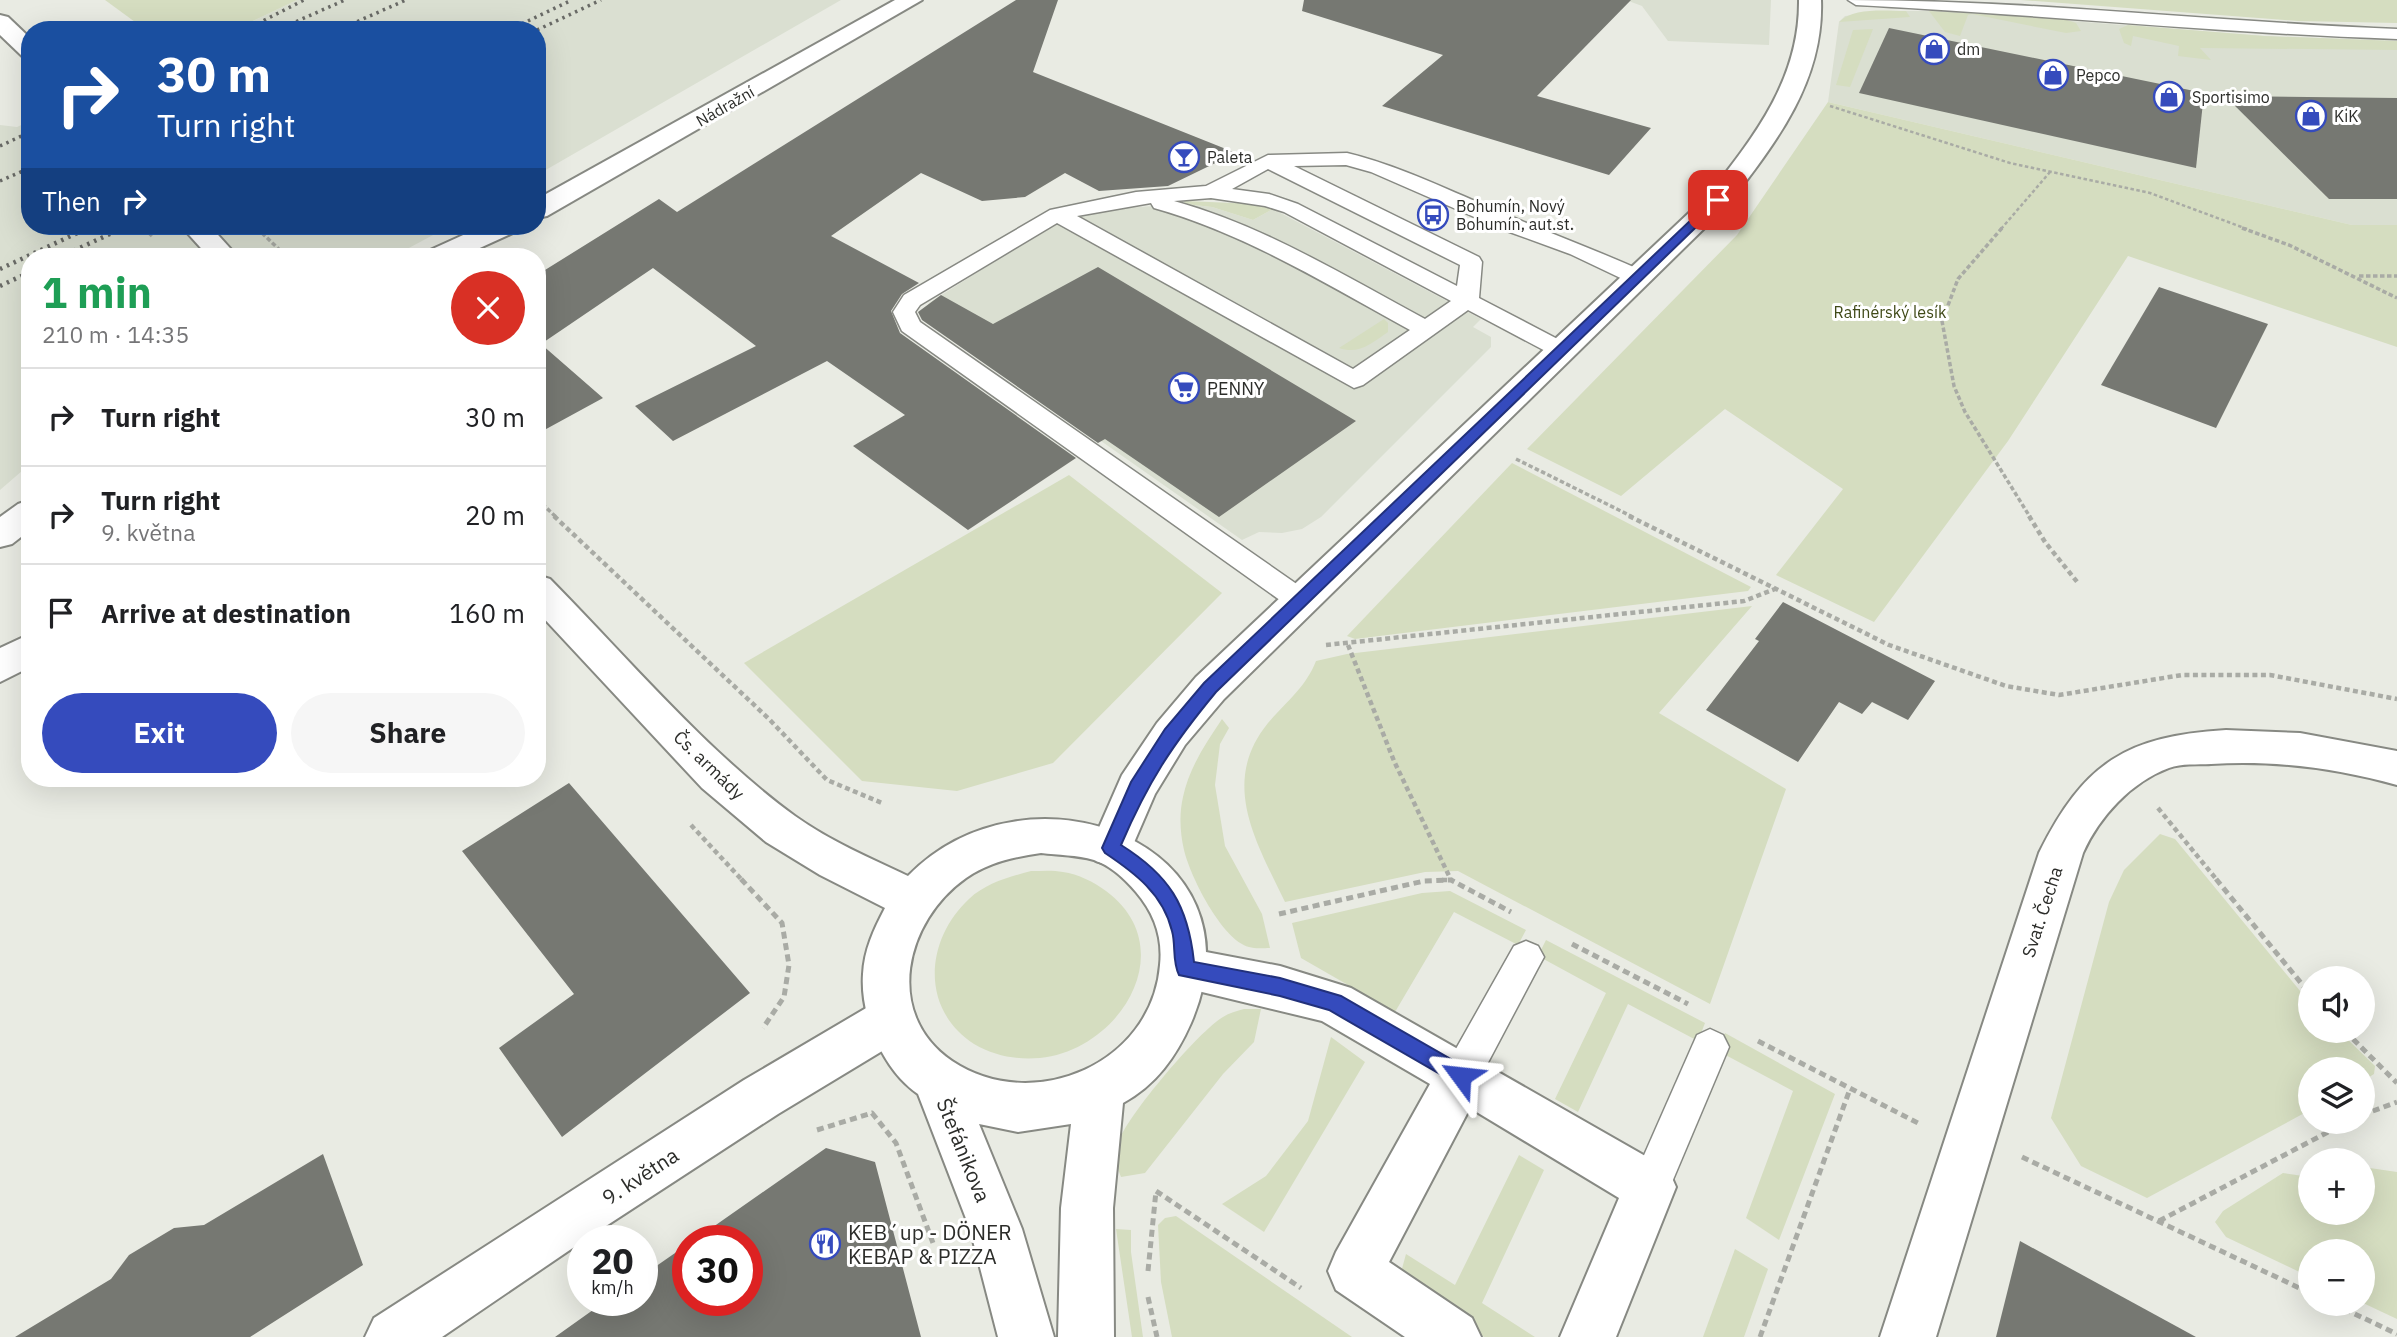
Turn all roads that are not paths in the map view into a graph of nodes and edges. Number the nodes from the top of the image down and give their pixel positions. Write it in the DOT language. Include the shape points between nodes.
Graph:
graph roads {
  1 [pos="911,0"];
  2 [pos="1810,0"];
  3 [pos="1856,0"];
  4 [pos="0,22"];
  5 [pos="2397,34"];
  6 [pos="21,42"];
  7 [pos="1268,161"];
  8 [pos="1211,192"];
  9 [pos="1136,198"];
  10 [pos="546,205"];
  11 [pos="1057,214"];
  12 [pos="203,235"];
  13 [pos="486,235"];
  14 [pos="216,248"];
  15 [pos="457,248"];
  16 [pos="1639,278"];
  17 [pos="1467,300"];
  18 [pos="1426,330"];
  19 [pos="1561,350"];
  20 [pos="21,519"];
  21 [pos="0,535"];
  22 [pos="546,597"];
  23 [pos="1301,601"];
  24 [pos="21,654"];
  25 [pos="0,667"];
  26 [pos="2397,768"];
  27 [pos="1111,848"];
  28 [pos="913,900"];
  29 [pos="1526,957"];
  30 [pos="1185,969"];
  31 [pos="890,1020"];
  32 [pos="1710,1047"];
  33 [pos="1461,1076"];
  34 [pos="937,1084"];
  35 [pos="1100,1089"];
  36 [pos="1650,1187"];
  37 [pos="393,1337"];
  38 [pos="1026,1337"];
  39 [pos="1086,1337"];
  40 [pos="1452,1337"];
  41 [pos="1588,1337"];
  42 [pos="1908,1337"];
  1 -- 10 [label="street, Nádražní"];
  2 -- 16 [label="street" via="1806,48 1791,94 1763,143 1718,200"];
  3 -- 5 [label="lane"];
  4 -- 6 [label="street"];
  7 -- 8 [label="lane"];
  7 -- 16 [label="lane" via="1347,159 1378,168"];
  7 -- 17 [label="lane" via="1471,262"];
  8 -- 9 [label="lane"];
  8 -- 17 [label="lane" via="1269,200 1291,208"];
  9 -- 11 [label="lane"];
  9 -- 18 [label="lane" via="1194,211 1230,225"];
  11 -- 18 [label="lane" via="1354,380"];
  11 -- 23 [label="lane" via="912,300 904,312 906,320"];
  12 -- 14 [label="street"];
  13 -- 15 [label="street"];
  16 -- 19 [label="street"];
  17 -- 18 [label="lane"];
  17 -- 19 [label="lane"];
  19 -- 23 [label="street"];
  20 -- 21 [label="street"];
  22 -- 28 [label="street, Čs. armády" via="717,776 781,830"];
  23 -- 27 [label="street" via="1210,688 1171,734 1137,787"];
  24 -- 25 [label="street"];
  26 -- 42 [label="street, Svat. Čecha" via="2280,747 2170,751 2140,765 2097,796 2072,828 2061,853"];
  27 -- 28 [label="street" via="1077,838 1041,835 1005,840 970,853 939,874"];
  27 -- 30 [label="street" via="1143,869 1167,896 1181,931"];
  28 -- 31 [label="street" via="886,958"];
  29 -- 33 [label="lane"];
  30 -- 33 [label="street" via="1280,987 1334,1003"];
  30 -- 35 [label="street" via="1178,1004 1160,1037 1135,1067"];
  31 -- 34 [label="street" via="908,1055"];
  31 -- 37 [label="street, 9. května" via="761,1097"];
  32 -- 36 [label="lane"];
  33 -- 36 [label="street"];
  33 -- 40 [label="street" via="1355,1271"];
  34 -- 35 [label="street" via="966,1099 1033,1109"];
  34 -- 38 [label="street, Štefánikova" via="996,1229"];
  35 -- 39 [label="street" via="1087,1208"];
  36 -- 41 [label="street"];
}
